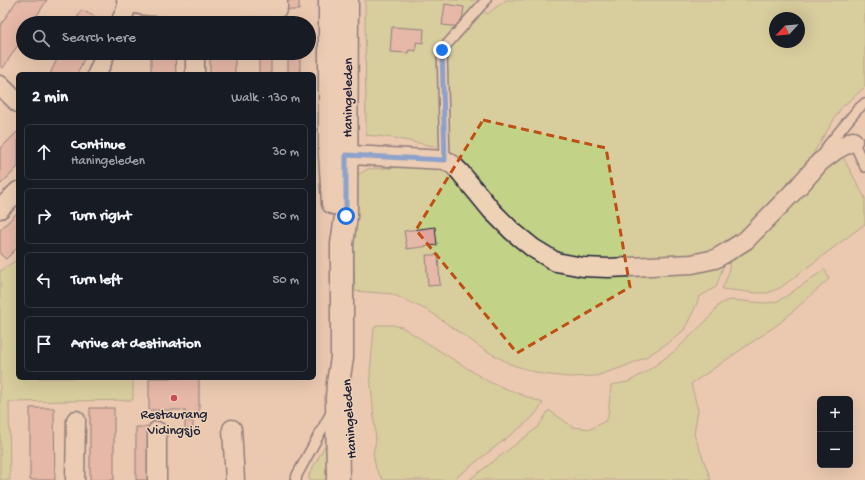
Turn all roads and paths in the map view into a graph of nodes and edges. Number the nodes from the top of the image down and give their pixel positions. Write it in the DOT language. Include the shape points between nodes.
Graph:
graph roads {
  1 [pos="278,0"];
  2 [pos="330,0"];
  3 [pos="347,0"];
  4 [pos="486,0"];
  5 [pos="127,1"];
  6 [pos="177,9"];
  7 [pos="122,16"];
  8 [pos="103,60"];
  9 [pos="195,60"];
  10 [pos="98,72"];
  11 [pos="195,72"];
  12 [pos="0,85"];
  13 [pos="16,101"];
  14 [pos="865,103"];
  15 [pos="853,141"];
  16 [pos="338,154"];
  17 [pos="445,160"];
  18 [pos="820,162"];
  19 [pos="865,167"];
  20 [pos="16,193"];
  21 [pos="0,209"];
  22 [pos="342,358"];
  23 [pos="337,398"];
  24 [pos="76,420"];
  25 [pos="232,429"];
  26 [pos="157,431"];
  27 [pos="75,480"];
  28 [pos="157,480"];
  29 [pos="235,480"];
  30 [pos="296,480"];
  31 [pos="338,480"];
  32 [pos="352,480"];
  1 -- 6 [label="street" via="278,8"];
  2 -- 16 [label="main road, Haningeleden"];
  3 -- 16 [label="main road, Haningeleden"];
  4 -- 17 [label="lane" via="442,50"];
  5 -- 6 [label="street" via="142,6"];
  5 -- 7 [label="street"];
  8 -- 10 [label="street"];
  9 -- 11 [label="street"];
  12 -- 13 [label="street"];
  14 -- 18 [label="lane" via="828,145"];
  15 -- 18 [label="street"];
  15 -- 19 [label="lane"];
  16 -- 17 [label="street"];
  16 -- 22 [label="main road, Haningeleden" via="332,194 342,244"];
  17 -- 18 [label="street" via="460,172 497,216 533,248 556,262 608,268 692,264 714,259 746,240"];
  20 -- 21 [label="street"];
  22 -- 23 [label="main road, Haningeleden"];
  22 -- 32 [label="main road, Haningeleden" via="349,398"];
  23 -- 30 [label="lane"];
  23 -- 31 [label="main road, Haningeleden"];
  24 -- 27 [label="street"];
  25 -- 29 [label="street"];
  26 -- 28 [label="street"];
}
